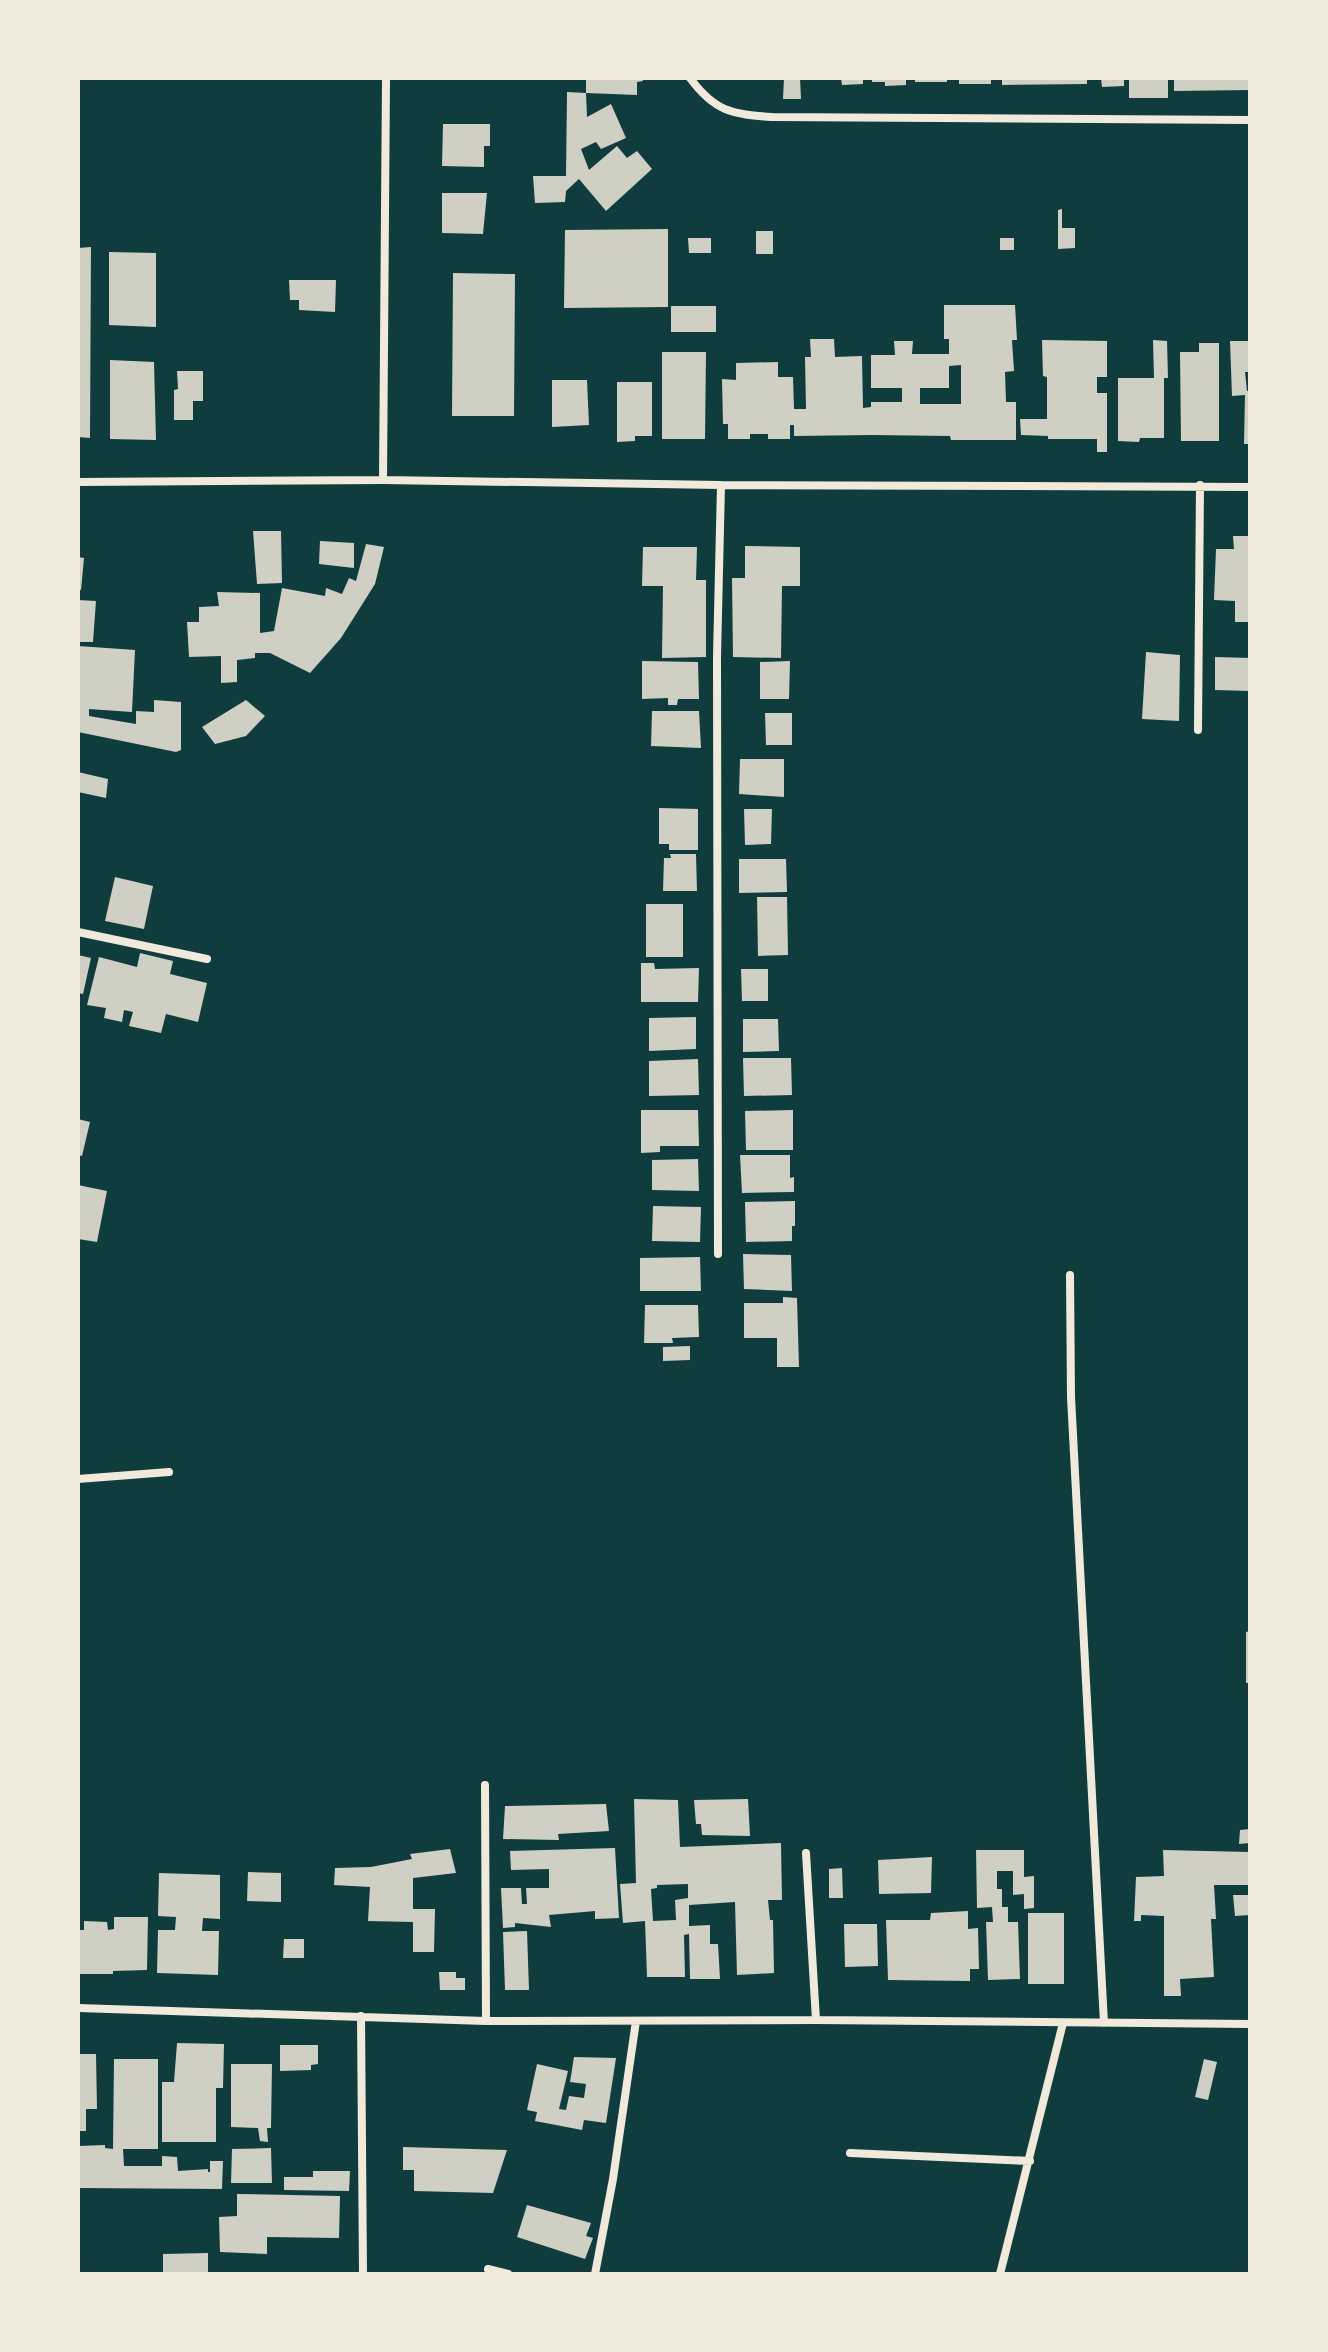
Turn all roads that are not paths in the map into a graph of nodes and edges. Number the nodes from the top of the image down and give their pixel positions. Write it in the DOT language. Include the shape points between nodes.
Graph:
graph roads {
  1 [pos="386,78"];
  2 [pos="690,78"];
  3 [pos="1250,120"];
  4 [pos="383,480"];
  5 [pos="78,482"];
  6 [pos="721,485"];
  7 [pos="1200,485"];
  8 [pos="1250,487"];
  9 [pos="1198,730"];
  10 [pos="78,932"];
  11 [pos="207,959"];
  12 [pos="718,1254"];
  13 [pos="1070,1275"];
  14 [pos="169,1472"];
  15 [pos="78,1479"];
  16 [pos="485,1785"];
  17 [pos="806,1853"];
  18 [pos="78,2008"];
  19 [pos="361,2016"];
  20 [pos="816,2020"];
  21 [pos="486,2021"];
  22 [pos="636,2021"];
  23 [pos="1063,2023"];
  24 [pos="1104,2023"];
  25 [pos="1250,2024"];
  26 [pos="850,2153"];
  27 [pos="1030,2161"];
  28 [pos="488,2269"];
  29 [pos="363,2274"];
  30 [pos="508,2274"];
  31 [pos="595,2274"];
  32 [pos="1000,2274"];
  1 -- 4 [label="street"];
  2 -- 3 [label="street" via="707,99 734,114 772,117"];
  4 -- 5 [label="street"];
  4 -- 6 [label="street"];
  6 -- 7 [label="street"];
  6 -- 12 [label="street"];
  7 -- 8 [label="street"];
  7 -- 9 [label="street"];
  10 -- 11 [label="street"];
  13 -- 24 [label="street" via="1071,1397"];
  14 -- 15 [label="street"];
  16 -- 21 [label="street"];
  17 -- 20 [label="street"];
  18 -- 19 [label="street"];
  19 -- 21 [label="street"];
  19 -- 29 [label="street"];
  20 -- 22 [label="street"];
  20 -- 23 [label="street"];
  21 -- 22 [label="street"];
  22 -- 31 [label="street"];
  23 -- 24 [label="street"];
  23 -- 27 [label="street"];
  24 -- 25 [label="street"];
  26 -- 27 [label="street"];
  27 -- 32 [label="street"];
  28 -- 30 [label="street"];
}
